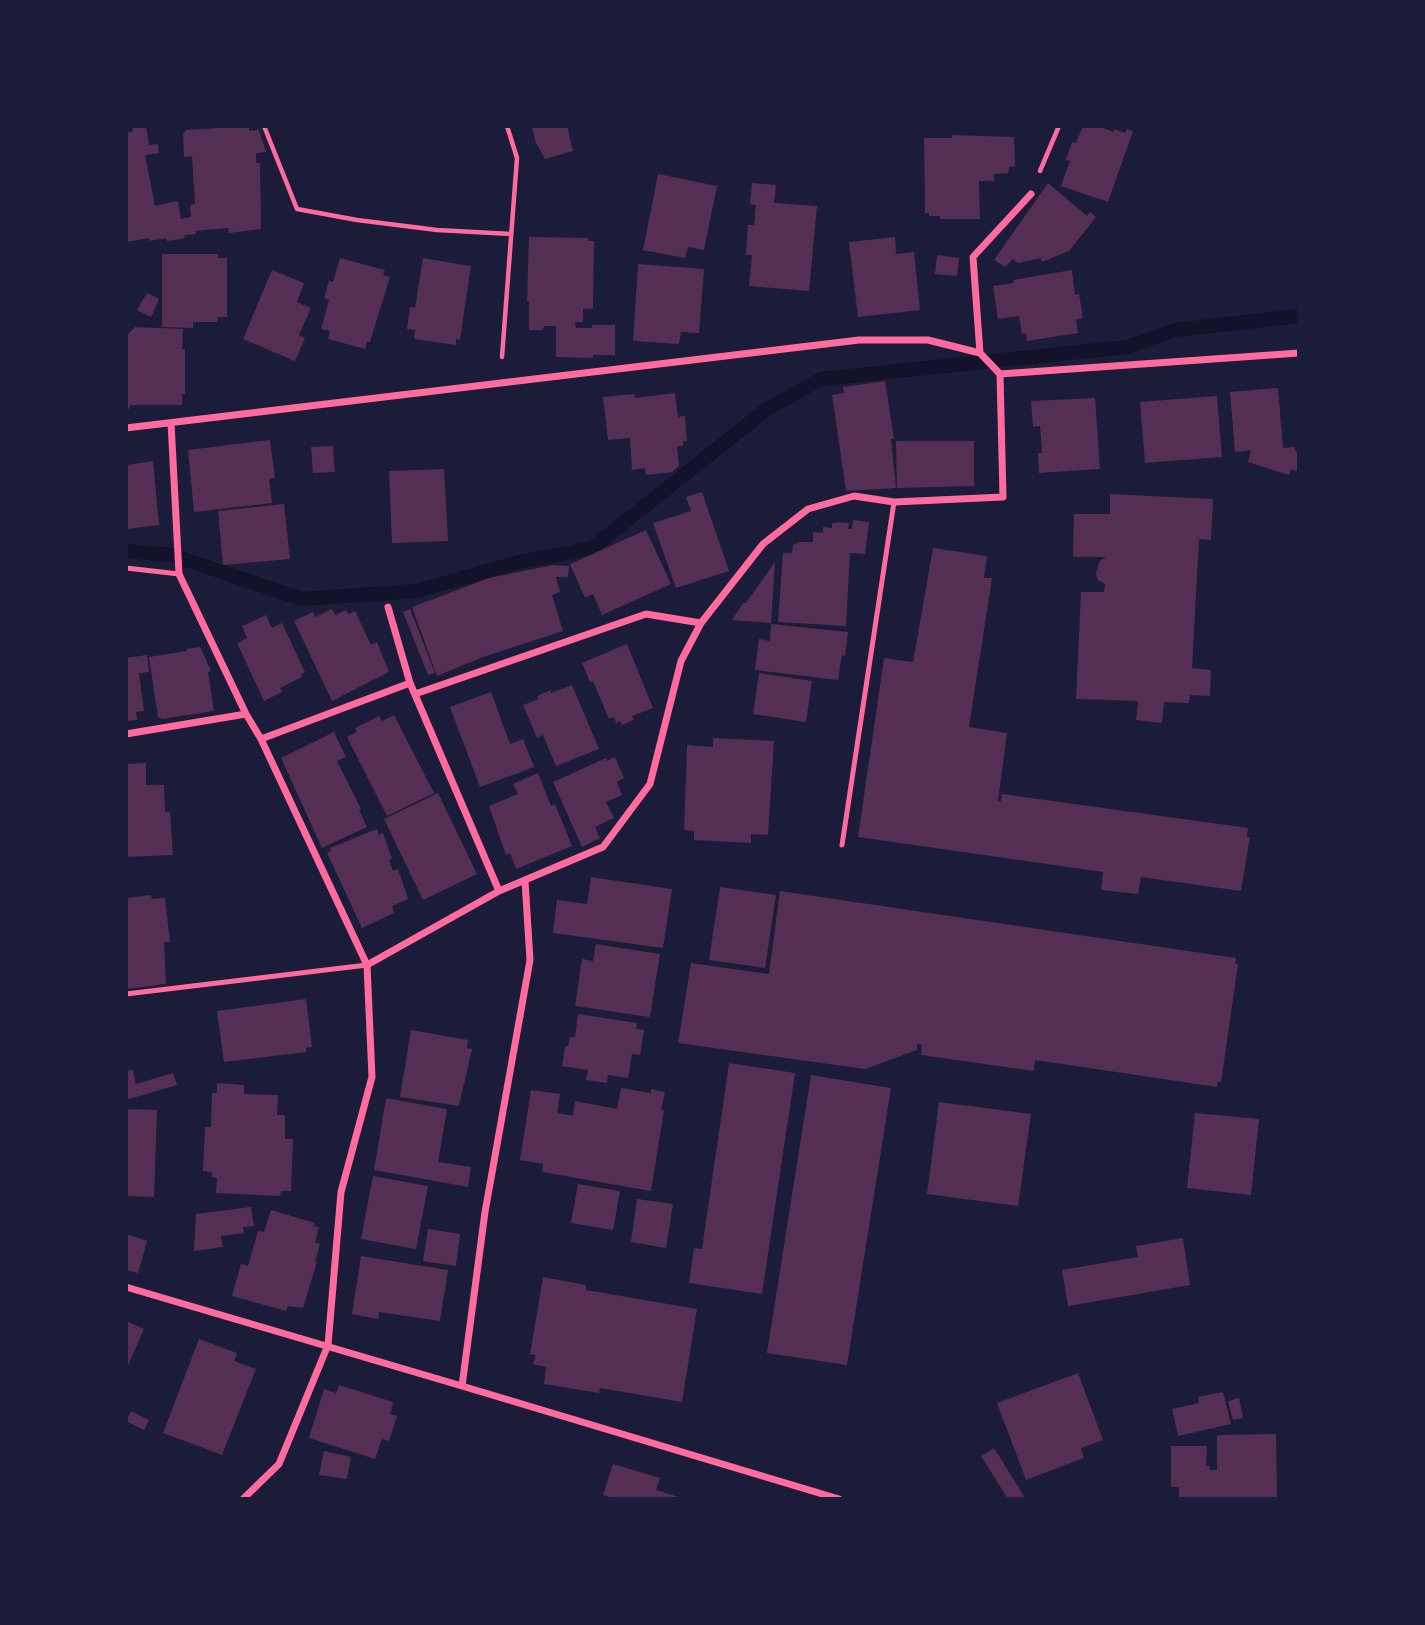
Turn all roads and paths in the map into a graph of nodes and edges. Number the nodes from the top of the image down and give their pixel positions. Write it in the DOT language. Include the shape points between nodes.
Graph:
graph roads {
  1 [pos="264,126"];
  2 [pos="507,126"];
  3 [pos="1059,126"];
  4 [pos="1031,194"];
  5 [pos="512,234"];
  6 [pos="980,353"];
  7 [pos="1299,353"];
  8 [pos="1000,374"];
  9 [pos="500,383"];
  10 [pos="171,423"];
  11 [pos="126,428"];
  12 [pos="894,502"];
  13 [pos="126,568"];
  14 [pos="179,574"];
  15 [pos="388,607"];
  16 [pos="701,623"];
  17 [pos="410,683"];
  18 [pos="415,694"];
  19 [pos="246,714"];
  20 [pos="126,734"];
  21 [pos="261,739"];
  22 [pos="842,845"];
  23 [pos="525,881"];
  24 [pos="499,891"];
  25 [pos="367,965"];
  26 [pos="126,994"];
  27 [pos="126,1287"];
  28 [pos="328,1345"];
  29 [pos="462,1386"];
  30 [pos="243,1499"];
  31 [pos="839,1499"];
  1 -- 5 [label="path" via="297,209 437,230"];
  2 -- 5 [label="path" via="517,158"];
  3 -- 4 [label="path"];
  4 -- 6 [label="street" via="973,257"];
  5 -- 9 [label="path"];
  6 -- 8 [label="street"];
  6 -- 9 [label="street" via="928,340 859,340"];
  7 -- 8 [label="street"];
  8 -- 12 [label="street" via="1003,496"];
  9 -- 10 [label="street"];
  10 -- 11 [label="street"];
  10 -- 14 [label="street"];
  12 -- 16 [label="street" via="854,496 807,509 763,544"];
  12 -- 22 [label="lane"];
  13 -- 14 [label="lane"];
  14 -- 19 [label="street"];
  15 -- 17 [label="street"];
  16 -- 18 [label="street" via="646,614"];
  16 -- 23 [label="street" via="681,661 650,784 603,847"];
  17 -- 18 [label="street"];
  17 -- 21 [label="street"];
  18 -- 24 [label="street"];
  19 -- 20 [label="street"];
  19 -- 21 [label="street"];
  21 -- 25 [label="street"];
  23 -- 24 [label="street"];
  23 -- 29 [label="street" via="530,960 485,1212"];
  24 -- 25 [label="street"];
  25 -- 26 [label="lane"];
  25 -- 28 [label="street" via="372,1076 341,1192"];
  27 -- 28 [label="street"];
  28 -- 29 [label="street"];
  28 -- 30 [label="street" via="279,1464"];
  29 -- 31 [label="street"];
}
